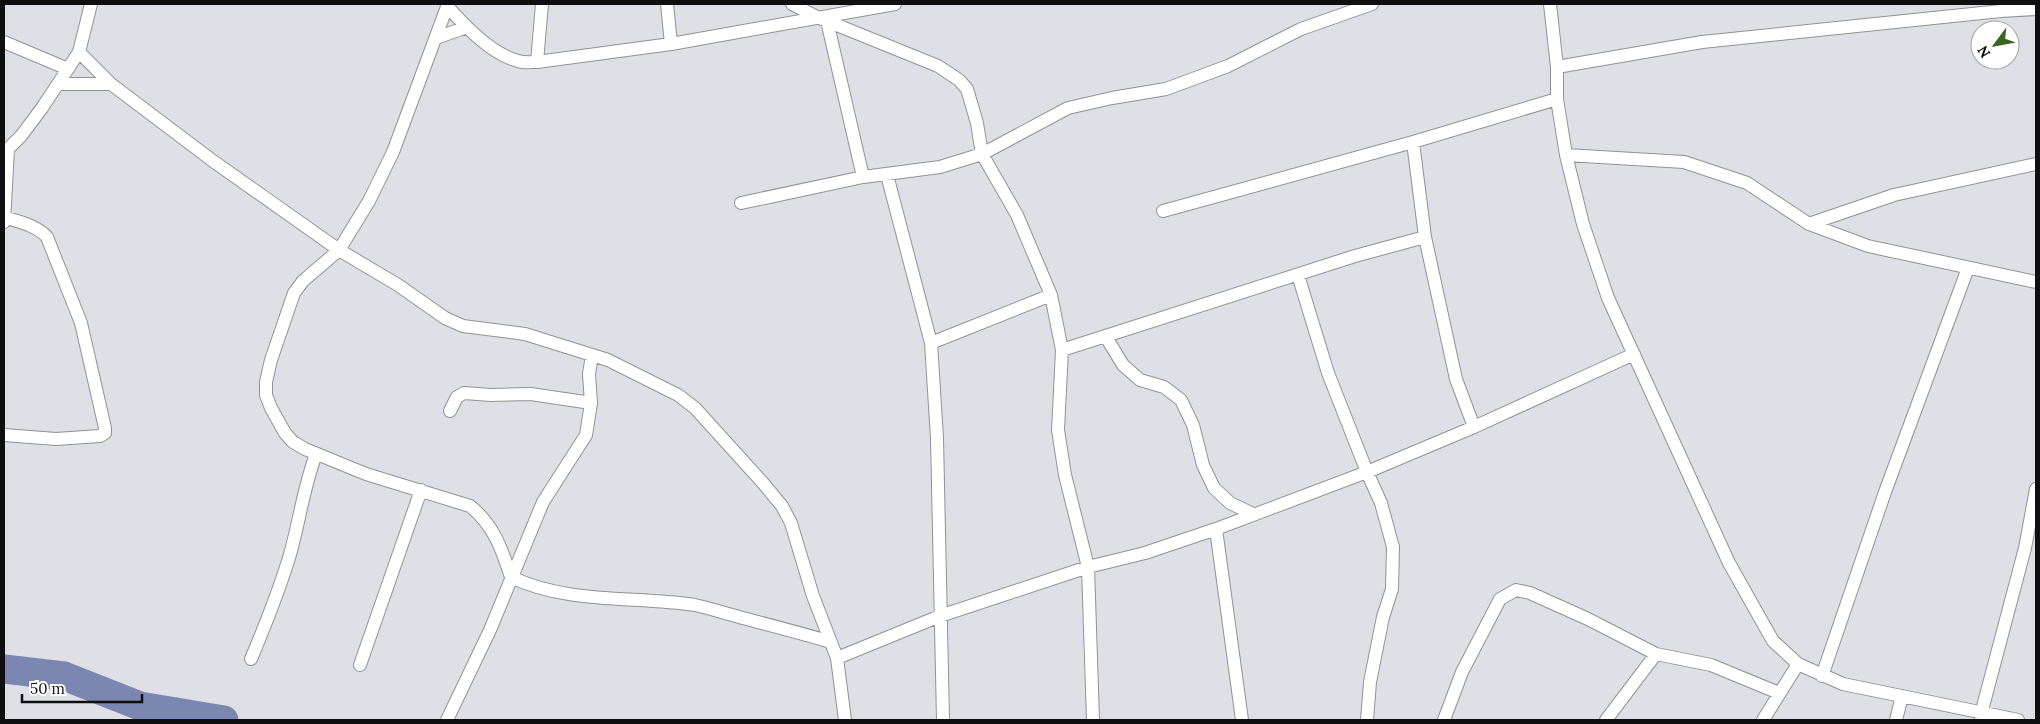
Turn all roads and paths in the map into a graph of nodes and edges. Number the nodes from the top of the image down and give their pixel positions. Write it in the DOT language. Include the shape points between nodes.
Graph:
graph roads {
  1 [pos="91,4"];
  2 [pos="542,4"];
  3 [pos="667,4"];
  4 [pos="792,4"];
  5 [pos="895,4"];
  6 [pos="1372,4"];
  7 [pos="1550,4"];
  8 [pos="448,5"];
  9 [pos="2036,9"];
  10 [pos="822,19"];
  11 [pos="467,27"];
  12 [pos="436,38"];
  13 [pos="4,42"];
  14 [pos="671,44"];
  15 [pos="79,52"];
  16 [pos="537,62"];
  17 [pos="1557,68"];
  18 [pos="68,69"];
  19 [pos="58,84"];
  20 [pos="111,84"];
  21 [pos="1557,99"];
  22 [pos="1413,142"];
  23 [pos="6,151"];
  24 [pos="982,154"];
  25 [pos="1566,155"];
  26 [pos="2036,164"];
  27 [pos="887,176"];
  28 [pos="863,177"];
  29 [pos="741,203"];
  30 [pos="1163,211"];
  31 [pos="4,217"];
  32 [pos="4,222"];
  33 [pos="1809,224"];
  34 [pos="1425,237"];
  35 [pos="339,250"];
  36 [pos="1968,268"];
  37 [pos="1298,275"];
  38 [pos="2036,282"];
  39 [pos="1051,295"];
  40 [pos="1106,337"];
  41 [pos="931,343"];
  42 [pos="1062,350"];
  43 [pos="1634,354"];
  44 [pos="592,355"];
  45 [pos="591,403"];
  46 [pos="450,411"];
  47 [pos="1474,427"];
  48 [pos="4,435"];
  49 [pos="316,454"];
  50 [pos="1367,472"];
  51 [pos="2036,489"];
  52 [pos="421,490"];
  53 [pos="1253,514"];
  54 [pos="1216,529"];
  55 [pos="1088,567"];
  56 [pos="511,577"];
  57 [pos="940,616"];
  58 [pos="831,642"];
  59 [pos="1656,654"];
  60 [pos="837,658"];
  61 [pos="251,659"];
  62 [pos="1798,664"];
  63 [pos="360,665"];
  64 [pos="1822,676"];
  65 [pos="1779,693"];
  66 [pos="1902,696"];
  67 [pos="1981,717"];
  68 [pos="447,720"];
  69 [pos="845,720"];
  70 [pos="944,720"];
  71 [pos="1093,720"];
  72 [pos="1242,720"];
  73 [pos="1367,720"];
  74 [pos="1444,720"];
  75 [pos="1606,720"];
  76 [pos="1763,720"];
  77 [pos="1896,720"];
  78 [pos="2018,720"];
  1 -- 15 [label="street"];
  2 -- 16 [label="street"];
  3 -- 14 [label="street"];
  4 -- 10 [label="street"];
  5 -- 10 [label="street"];
  6 -- 24 [label="street" via="1301,29 1228,66 1166,89 1068,108"];
  7 -- 17 [label="street"];
  8 -- 11 [label="street"];
  8 -- 12 [label="street"];
  9 -- 17 [label="street" via="1702,42"];
  10 -- 14 [label="street"];
  10 -- 24 [label="street" via="938,66 959,80 972,102"];
  10 -- 28 [label="street"];
  11 -- 12 [label="street"];
  11 -- 16 [label="street" via="503,56 519,62"];
  12 -- 35 [label="street" via="393,152"];
  13 -- 18 [label="street"];
  14 -- 16 [label="street"];
  15 -- 18 [label="street"];
  15 -- 20 [label="street"];
  17 -- 21 [label="street"];
  18 -- 19 [label="street"];
  19 -- 20 [label="street"];
  19 -- 23 [label="street" via="21,136"];
  20 -- 35 [label="street"];
  21 -- 22 [label="street"];
  21 -- 25 [label="street"];
  22 -- 30 [label="street"];
  22 -- 34 [label="street"];
  23 -- 31 [label="street"];
  24 -- 27 [label="street" via="940,167"];
  24 -- 39 [label="street" via="1017,215"];
  25 -- 33 [label="street" via="1684,162 1747,183"];
  25 -- 43 [label="street" via="1583,224 1608,298"];
  26 -- 33 [label="street" via="1894,195"];
  27 -- 28 [label="street"];
  27 -- 41 [label="street"];
  28 -- 29 [label="street"];
  31 -- 32 [label="street"];
  31 -- 48 [label="street" via="42,232 54,252 81,323 105,428 105,433 100,436 56,439"];
  33 -- 36 [label="street" via="1868,246"];
  34 -- 37 [label="street"];
  34 -- 47 [label="street" via="1456,378"];
  35 -- 44 [label="street" via="445,318 463,326 525,334"];
  35 -- 49 [label="street" via="294,293 266,382 266,396 284,433 293,442"];
  36 -- 38 [label="street"];
  36 -- 64 [label="street"];
  37 -- 40 [label="street"];
  37 -- 50 [label="street" via="1328,373"];
  39 -- 41 [label="street"];
  39 -- 42 [label="street"];
  40 -- 42 [label="street"];
  40 -- 53 [label="street" via="1123,365 1140,380 1164,387 1181,400 1193,425 1202,466 1214,488 1230,503"];
  41 -- 57 [label="street" via="937,438"];
  42 -- 55 [label="street" via="1058,430 1065,475"];
  43 -- 47 [label="street"];
  43 -- 62 [label="street" via="1729,563 1774,641"];
  44 -- 45 [label="street" via="589,374"];
  44 -- 58 [label="street" via="634,371 678,395 706,419 763,483 791,523 812,596"];
  45 -- 46 [label="street" via="530,394 464,393 457,397"];
  45 -- 56 [label="street" via="586,435 542,502"];
  47 -- 50 [label="street"];
  49 -- 52 [label="street" via="366,474"];
  49 -- 61 [label="street" via="306,481 289,557"];
  50 -- 53 [label="street"];
  50 -- 73 [label="street" via="1381,503 1394,547 1392,589 1370,682"];
  51 -- 67 [label="street"];
  52 -- 56 [label="street" via="470,506 482,516 498,540"];
  52 -- 63 [label="street"];
  53 -- 54 [label="street"];
  54 -- 55 [label="street" via="1145,553"];
  54 -- 72 [label="street"];
  55 -- 57 [label="street"];
  55 -- 71 [label="street"];
  56 -- 58 [label="street" via="537,588 567,593 697,606"];
  56 -- 68 [label="street"];
  57 -- 60 [label="street"];
  57 -- 70 [label="street"];
  58 -- 60 [label="street"];
  59 -- 65 [label="street" via="1711,664"];
  59 -- 74 [label="street" via="1588,619 1516,590 1500,599 1462,672"];
  59 -- 75 [label="street"];
  60 -- 69 [label="street"];
  62 -- 64 [label="street"];
  62 -- 65 [label="street"];
  64 -- 66 [label="street" via="1843,684"];
  65 -- 76 [label="street"];
  66 -- 67 [label="street"];
  66 -- 77 [label="street"];
  67 -- 78 [label="street"];
}
